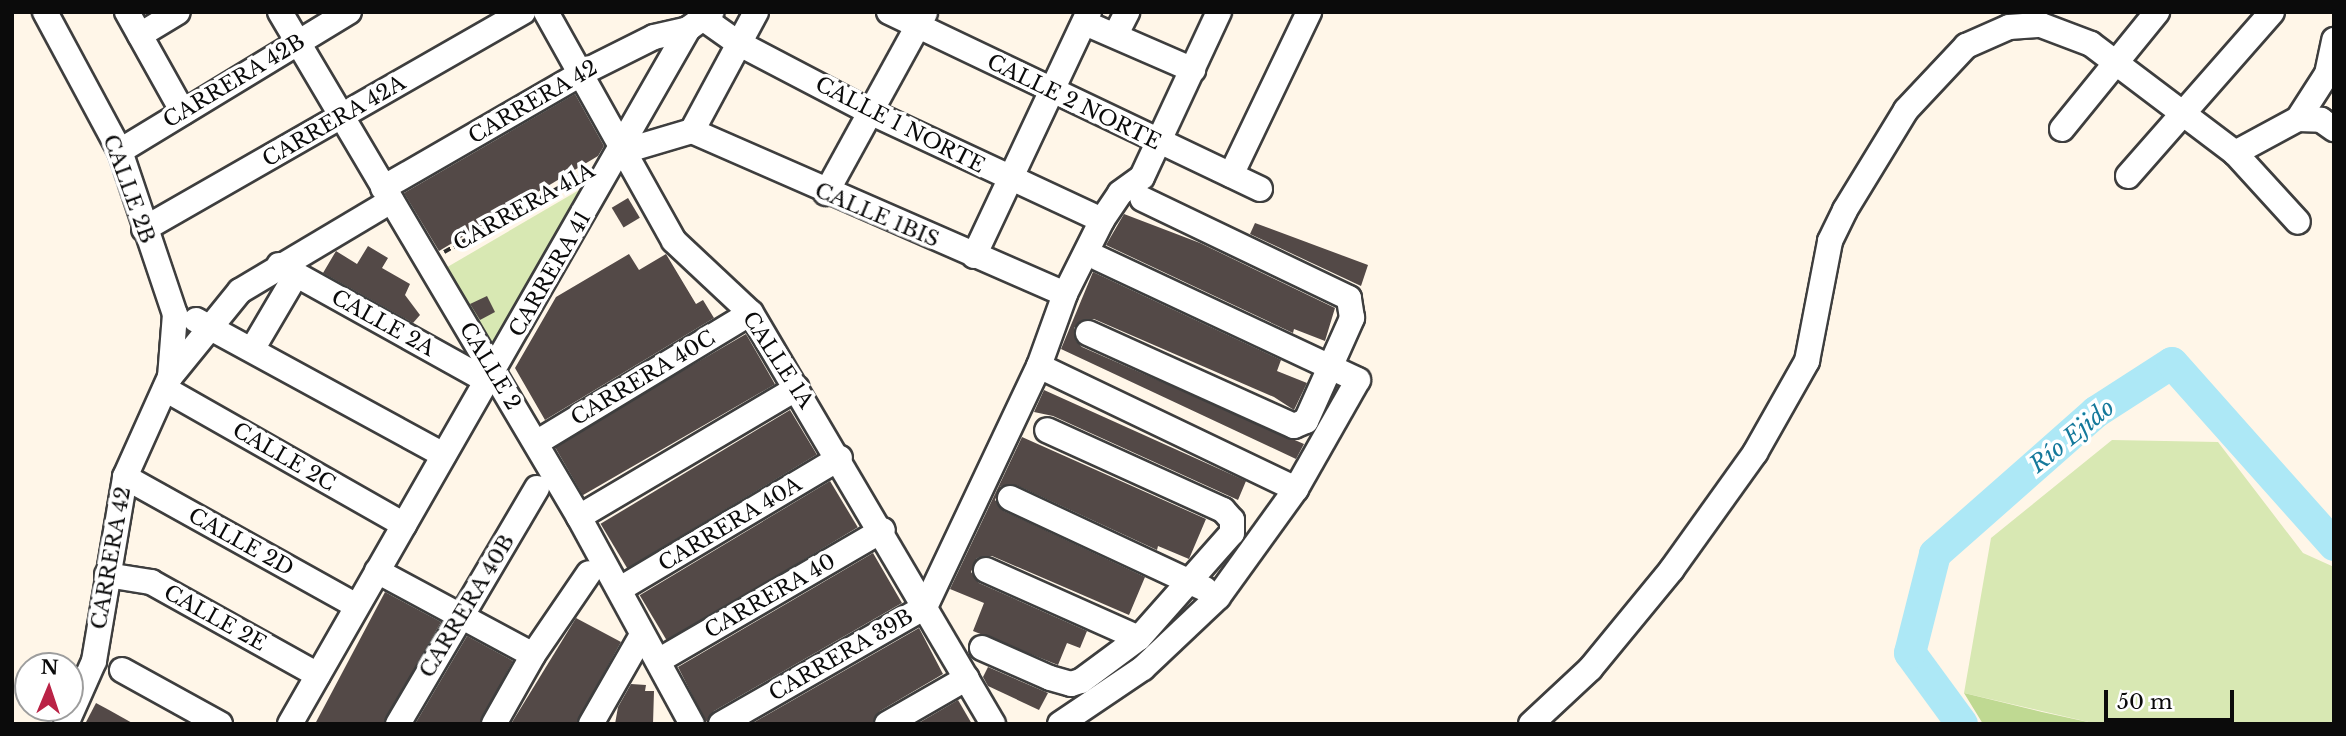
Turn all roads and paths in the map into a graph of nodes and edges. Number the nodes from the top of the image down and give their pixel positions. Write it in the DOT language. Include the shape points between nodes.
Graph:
graph roads {
  1 [pos="45,12"];
  2 [pos="127,12"];
  3 [pos="178,12"];
  4 [pos="280,12"];
  5 [pos="349,12"];
  6 [pos="523,12"];
  7 [pos="546,12"];
  8 [pos="756,12"];
  9 [pos="889,12"];
  10 [pos="1219,12"];
  11 [pos="1309,12"];
  12 [pos="2157,12"];
  13 [pos="2272,12"];
  14 [pos="1087,18"];
  15 [pos="921,19"];
  16 [pos="701,20"];
  17 [pos="1121,23"];
  18 [pos="140,35"];
  19 [pos="2334,40"];
  20 [pos="296,42"];
  21 [pos="738,43"];
  22 [pos="2119,62"];
  23 [pos="1193,70"];
  24 [pos="582,73"];
  25 [pos="1053,92"];
  26 [pos="183,112"];
  27 [pos="870,112"];
  28 [pos="341,117"];
  29 [pos="2183,117"];
  30 [pos="2298,119"];
  31 [pos="2334,128"];
  32 [pos="2062,129"];
  33 [pos="692,131"];
  34 [pos="1157,143"];
  35 [pos="120,151"];
  36 [pos="621,152"];
  37 [pos="2235,153"];
  38 [pos="593,168"];
  39 [pos="1231,175"];
  40 [pos="2128,176"];
  41 [pos="1012,181"];
  42 [pos="1260,189"];
  43 [pos="826,193"];
  44 [pos="387,195"];
  45 [pos="1142,199"];
  46 [pos="1102,220"];
  47 [pos="2298,222"];
  48 [pos="144,229"];
  49 [pos="974,256"];
  50 [pos="1098,258"];
  51 [pos="427,261"];
  52 [pos="287,270"];
  53 [pos="1065,294"];
  54 [pos="751,313"];
  55 [pos="175,314"];
  56 [pos="210,324"];
  57 [pos="1088,333"];
  58 [pos="253,348"];
  59 [pos="1040,366"];
  60 [pos="1330,368"];
  61 [pos="490,377"];
  62 [pos="167,383"];
  63 [pos="797,388"];
  64 [pos="1047,430"];
  65 [pos="536,443"];
  66 [pos="444,455"];
  67 [pos="840,458"];
  68 [pos="125,477"];
  69 [pos="537,488"];
  70 [pos="1291,496"];
  71 [pos="1010,498"];
  72 [pos="579,517"];
  73 [pos="404,525"];
  74 [pos="883,530"];
  75 [pos="986,570"];
  76 [pos="377,571"];
  77 [pos="589,573"];
  78 [pos="107,575"];
  79 [pos="1192,582"];
  80 [pos="620,589"];
  81 [pos="1218,597"];
  82 [pos="357,606"];
  83 [pos="925,607"];
  84 [pos="460,615"];
  85 [pos="642,635"];
  86 [pos="1139,638"];
  87 [pos="982,648"];
  88 [pos="533,655"];
  89 [pos="658,661"];
  90 [pos="122,670"];
  91 [pos="318,675"];
  92 [pos="967,678"];
  93 [pos="184,715"];
  94 [pos="66,724"];
  95 [pos="220,724"];
  96 [pos="290,724"];
  97 [pos="397,724"];
  98 [pos="494,724"];
  99 [pos="591,724"];
  100 [pos="692,724"];
  101 [pos="721,724"];
  102 [pos="887,724"];
  103 [pos="993,724"];
  104 [pos="1060,724"];
  105 [pos="1531,724"];
  1 -- 35 [label="street, CALLE 2B"];
  2 -- 18 [label="street"];
  3 -- 18 [label="street"];
  4 -- 20 [label="street, CALLE 2"];
  5 -- 20 [label="street, CARRERA 42B"];
  6 -- 28 [label="street, CARRERA 42A"];
  7 -- 24 [label="street, CALLE 1A"];
  8 -- 21 [label="street"];
  9 -- 15 [label="street, CALLE 2 NORTE"];
  10 -- 23 [label="street"];
  11 -- 39 [label="street"];
  12 -- 22 [label="street"];
  13 -- 29 [label="street"];
  14 -- 17 [label="street"];
  14 -- 25 [label="street"];
  15 -- 25 [label="street, CALLE 2 NORTE"];
  15 -- 27 [label="street"];
  16 -- 21 [label="street, CALLE 1 NORTE"];
  16 -- 24 [label="street, CARRERA 42" via="654,37"];
  16 -- 36 [label="street, CARRERA 41"];
  17 -- 23 [label="street"];
  18 -- 26 [label="street"];
  19 -- 30 [label="street" via="2327,74"];
  20 -- 26 [label="street, CARRERA 42B"];
  20 -- 28 [label="street, CALLE 2"];
  21 -- 27 [label="street, CALLE 1 NORTE"];
  21 -- 33 [label="street"];
  22 -- 29 [label="street"];
  22 -- 32 [label="street"];
  22 -- 105 [label="street" via="2091,44 2041,25 2009,27 1966,46 1932,78 1906,110 1844,210 1830,241 1807,360 1755,453 1672,569 1590,669"];
  23 -- 34 [label="street"];
  24 -- 36 [label="street, CALLE 1A"];
  24 -- 44 [label="street, CARRERA 42"];
  25 -- 34 [label="street, CALLE 2 NORTE"];
  25 -- 41 [label="street"];
  26 -- 35 [label="street, CARRERA 42B"];
  27 -- 41 [label="street, CALLE 1 NORTE"];
  27 -- 43 [label="street"];
  28 -- 44 [label="street, CALLE 2"];
  28 -- 48 [label="street, CARRERA 42A"];
  29 -- 37 [label="street"];
  29 -- 40 [label="street"];
  30 -- 31 [label="street" via="2321,120"];
  30 -- 37 [label="street"];
  33 -- 36 [label="street"];
  33 -- 43 [label="street, CALLE 1BIS"];
  34 -- 39 [label="street, CALLE 2 NORTE"];
  34 -- 46 [label="street" via="1142,177 1120,193"];
  35 -- 48 [label="street, CALLE 2B"];
  36 -- 54 [label="street, CALLE 1A" via="674,241"];
  36 -- 61 [label="street, CARRERA 41"];
  37 -- 47 [label="street"];
  38 -- 51 [label="path, CARRERA 41A"];
  39 -- 42 [label="street, CALLE 2 NORTE"];
  41 -- 46 [label="street, CALLE 1 NORTE"];
  41 -- 49 [label="street"];
  43 -- 49 [label="street, CALLE 1BIS"];
  44 -- 51 [label="street, CALLE 2"];
  44 -- 52 [label="street, CARRERA 42"];
  45 -- 60 [label="street" via="1349,298 1352,318"];
  46 -- 53 [label="street"];
  48 -- 55 [label="street, CALLE 2B"];
  49 -- 53 [label="street, CALLE 1BIS"];
  50 -- 60 [label="street"];
  51 -- 61 [label="street, CALLE 2"];
  52 -- 56 [label="street, CARRERA 42" via="240,291"];
  52 -- 58 [label="street"];
  52 -- 61 [label="street, CALLE 2A"];
  53 -- 59 [label="street"];
  54 -- 63 [label="street, CALLE 1A"];
  54 -- 65 [label="street, CARRERA 40C"];
  55 -- 56 [label="street"];
  55 -- 62 [label="street, CALLE 2B"];
  56 -- 58 [label="street"];
  56 -- 62 [label="street, CARRERA 42"];
  57 -- 60 [label="street" via="1294,426 1306,421"];
  58 -- 66 [label="street"];
  59 -- 70 [label="street"];
  59 -- 83 [label="street"];
  60 -- 70 [label="street" via="1358,380"];
  61 -- 65 [label="street, CALLE 2"];
  61 -- 66 [label="street, CARRERA 41"];
  62 -- 68 [label="street, CARRERA 42"];
  62 -- 73 [label="street, CALLE 2C"];
  63 -- 67 [label="street, CALLE 1A"];
  63 -- 72 [label="street"];
  64 -- 79 [label="street" via="1230,516 1231,533"];
  65 -- 72 [label="street, CALLE 2"];
  66 -- 73 [label="street, CARRERA 41"];
  67 -- 74 [label="street, CALLE 1A"];
  67 -- 80 [label="street, CARRERA 40A"];
  68 -- 78 [label="street, CARRERA 42"];
  68 -- 82 [label="street, CALLE 2D"];
  69 -- 84 [label="street, CARRERA 40B"];
  70 -- 81 [label="street"];
  71 -- 79 [label="street"];
  72 -- 80 [label="street, CALLE 2"];
  73 -- 76 [label="street, CARRERA 41"];
  74 -- 83 [label="street, CALLE 1A"];
  74 -- 89 [label="street, CARRERA 40"];
  75 -- 86 [label="street"];
  76 -- 82 [label="street, CARRERA 41"];
  76 -- 84 [label="street"];
  77 -- 88 [label="street"];
  78 -- 91 [label="street, CALLE 2E" via="150,582"];
  78 -- 94 [label="street, CARRERA 42" via="94,661"];
  79 -- 81 [label="street"];
  79 -- 86 [label="street"];
  80 -- 85 [label="street, CALLE 2"];
  81 -- 104 [label="street" via="1143,668"];
  82 -- 91 [label="street, CARRERA 41"];
  83 -- 92 [label="street, CALLE 1A"];
  83 -- 101 [label="street, CARRERA 39B"];
  84 -- 88 [label="street"];
  84 -- 97 [label="street, CARRERA 40B"];
  85 -- 89 [label="street, CALLE 2"];
  85 -- 99 [label="street"];
  86 -- 87 [label="street" via="1088,677 1071,684"];
  88 -- 98 [label="street"];
  89 -- 100 [label="street, CALLE 2"];
  90 -- 93 [label="street"];
  91 -- 96 [label="street, CARRERA 41"];
  92 -- 102 [label="street"];
  92 -- 103 [label="street, CALLE 1A"];
  93 -- 95 [label="street"];
}
